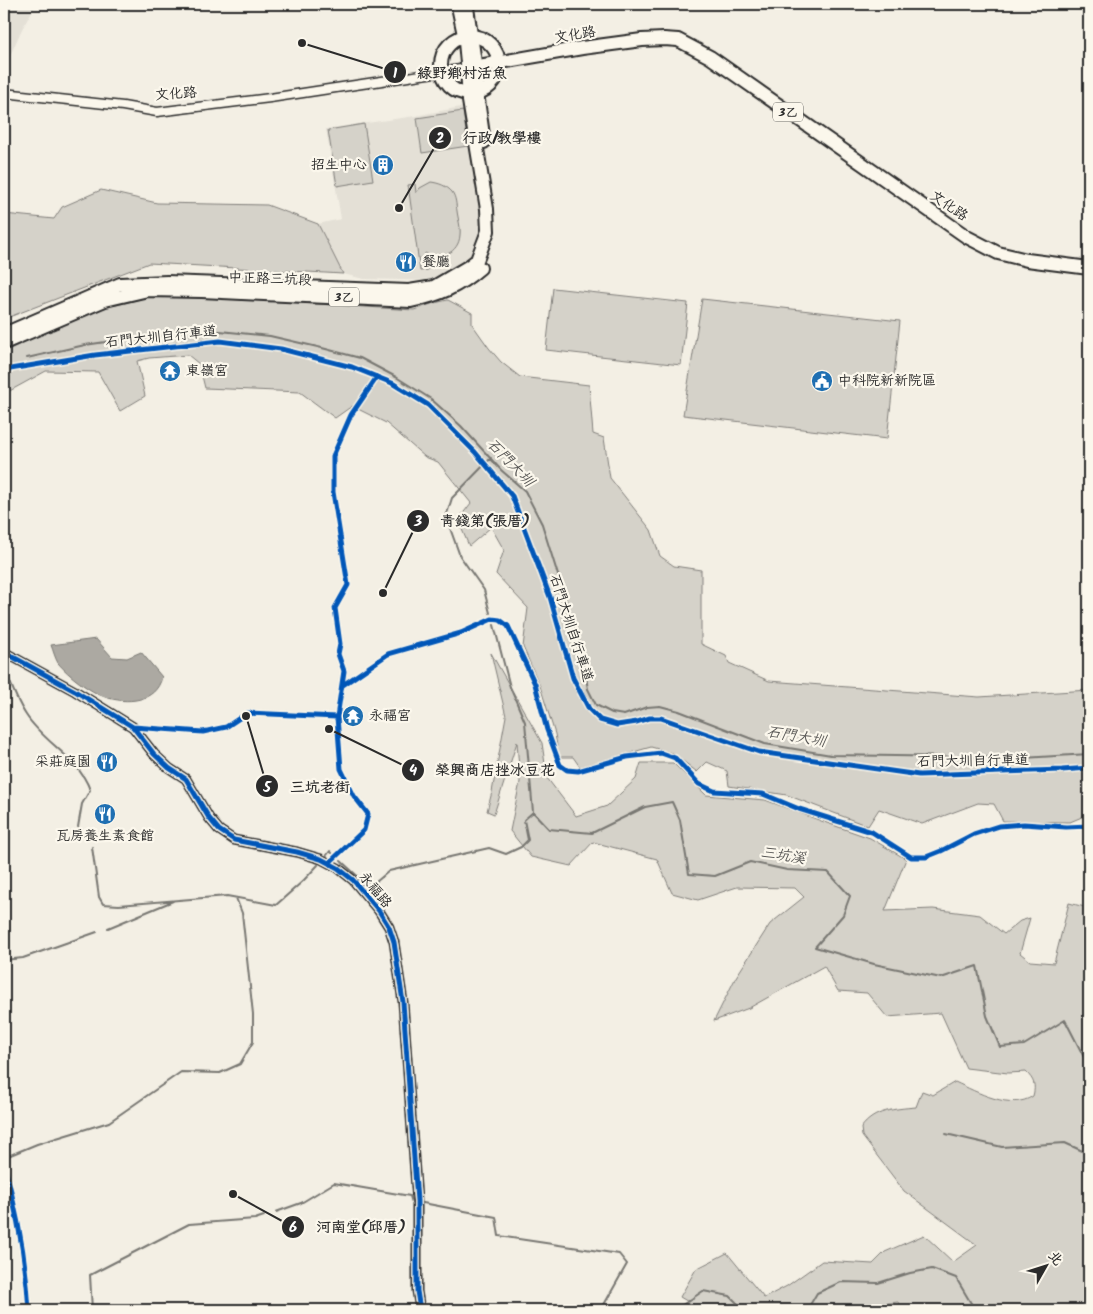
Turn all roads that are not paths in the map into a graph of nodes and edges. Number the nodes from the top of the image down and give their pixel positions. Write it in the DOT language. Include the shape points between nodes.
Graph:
graph roads {
  1 [pos="458,4"];
  2 [pos="467,4"];
  3 [pos="469,36"];
  4 [pos="500,62"];
  5 [pos="472,67"];
  6 [pos="442,71"];
  7 [pos="4,93"];
  8 [pos="473,94"];
  9 [pos="1089,268"];
  10 [pos="4,334"];
  11 [pos="4,344"];
  12 [pos="4,652"];
  13 [pos="420,1310"];
  1 -- 3 [label="main road"];
  2 -- 3 [label="main road"];
  3 -- 4 [label="main road" via="489,43"];
  3 -- 5 [label="main road"];
  3 -- 6 [label="main road" via="448,47 442,60"];
  4 -- 5 [label="main road, 文化路 / 3乙"];
  4 -- 8 [label="main road" via="497,77 489,88"];
  4 -- 9 [label="main road, 文化路 / 3乙" via="642,40 678,40 710,57 968,236 998,253"];
  5 -- 6 [label="street, 文化路"];
  5 -- 8 [label="main road, 中正路三坑段 / 3乙"];
  6 -- 7 [label="street, 文化路" via="157,112"];
  6 -- 8 [label="main road" via="449,84 460,92"];
  8 -- 10 [label="main road, 中正路三坑段 / 3乙" via="488,231 477,260 434,287 409,291 167,282 120,284"];
  8 -- 11 [label="main road, 中正路三坑段 / 3乙" via="494,216 493,233 480,269 454,287 433,296 411,300 148,290 105,300"];
  12 -- 13 [label="street, 永福路" via="133,726 154,754 186,779 219,830 234,840 321,859 353,880 379,911 394,942 403,1002 417,1201"];
}
